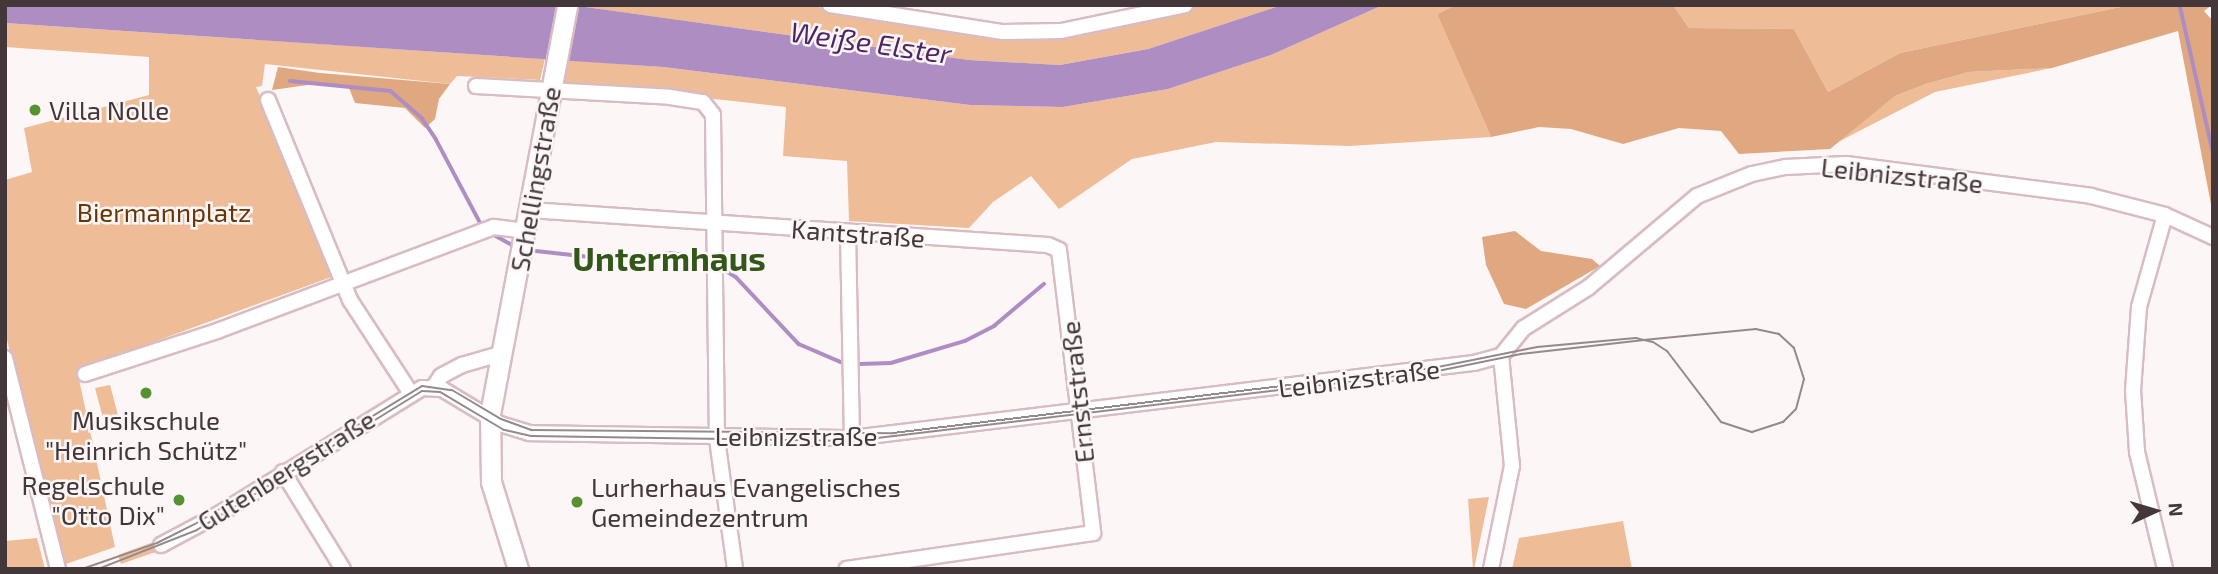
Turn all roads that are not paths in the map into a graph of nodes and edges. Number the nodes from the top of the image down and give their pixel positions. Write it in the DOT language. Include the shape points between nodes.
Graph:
graph roads {
  1 [pos="567,5"];
  2 [pos="830,5"];
  3 [pos="1185,5"];
  4 [pos="888,11"];
  5 [pos="476,86"];
  6 [pos="552,87"];
  7 [pos="268,100"];
  8 [pos="530,210"];
  9 [pos="2165,215"];
  10 [pos="713,223"];
  11 [pos="526,231"];
  12 [pos="848,232"];
  13 [pos="2213,237"];
  14 [pos="1059,250"];
  15 [pos="342,283"];
  16 [pos="503,353"];
  17 [pos="1501,356"];
  18 [pos="5,358"];
  19 [pos="85,374"];
  20 [pos="433,388"];
  21 [pos="410,392"];
  22 [pos="1080,412"];
  23 [pos="489,419"];
  24 [pos="717,436"];
  25 [pos="852,438"];
  26 [pos="283,472"];
  27 [pos="161,545"];
  28 [pos="58,569"];
  29 [pos="343,569"];
  30 [pos="518,569"];
  31 [pos="735,569"];
  32 [pos="847,569"];
  33 [pos="1492,569"];
  34 [pos="2165,569"];
  1 -- 6 [label="main road, Schellingstraße"];
  2 -- 4 [label="street"];
  3 -- 4 [label="street" via="1061,32 1003,32"];
  5 -- 6 [label="street"];
  6 -- 8 [label="main road, Schellingstraße"];
  6 -- 10 [label="street" via="702,102 713,115"];
  7 -- 15 [label="street"];
  8 -- 10 [label="street, Kantstraße"];
  8 -- 11 [label="main road, Schellingstraße"];
  9 -- 13 [label="street, Leibnizstraße"];
  9 -- 17 [label="street, Leibnizstraße" via="2091,197 1846,164 1752,174 1680,207 1589,287 1524,328"];
  9 -- 34 [label="street" via="2140,307 2133,390 2137,452"];
  10 -- 12 [label="street, Kantstraße"];
  10 -- 24 [label="street"];
  11 -- 15 [label="street" via="494,227"];
  11 -- 16 [label="main road, Schellingstraße"];
  12 -- 14 [label="street, Kantstraße" via="1048,245"];
  12 -- 25 [label="street"];
  14 -- 22 [label="street, Ernststraße"];
  15 -- 19 [label="street" via="217,331"];
  15 -- 21 [label="street"];
  16 -- 20 [label="street" via="462,365 441,376"];
  16 -- 23 [label="main road, Schellingstraße"];
  17 -- 22 [label="street, Leibnizstraße" via="1438,369"];
  17 -- 33 [label="street" via="1512,466"];
  18 -- 28 [label="street"];
  20 -- 21 [label="street"];
  20 -- 23 [label="street, Leibnizstraße" via="450,393"];
  21 -- 26 [label="street, Gutenbergstraße"];
  22 -- 25 [label="street, Leibnizstraße"];
  22 -- 32 [label="street, Ernststraße" via="1093,533"];
  23 -- 24 [label="street, Leibnizstraße" via="529,433"];
  23 -- 30 [label="main road, Schellingstraße" via="491,482"];
  24 -- 25 [label="street, Leibnizstraße"];
  24 -- 31 [label="street"];
  26 -- 27 [label="street, Gutenbergstraße"];
  26 -- 29 [label="street"];
}
